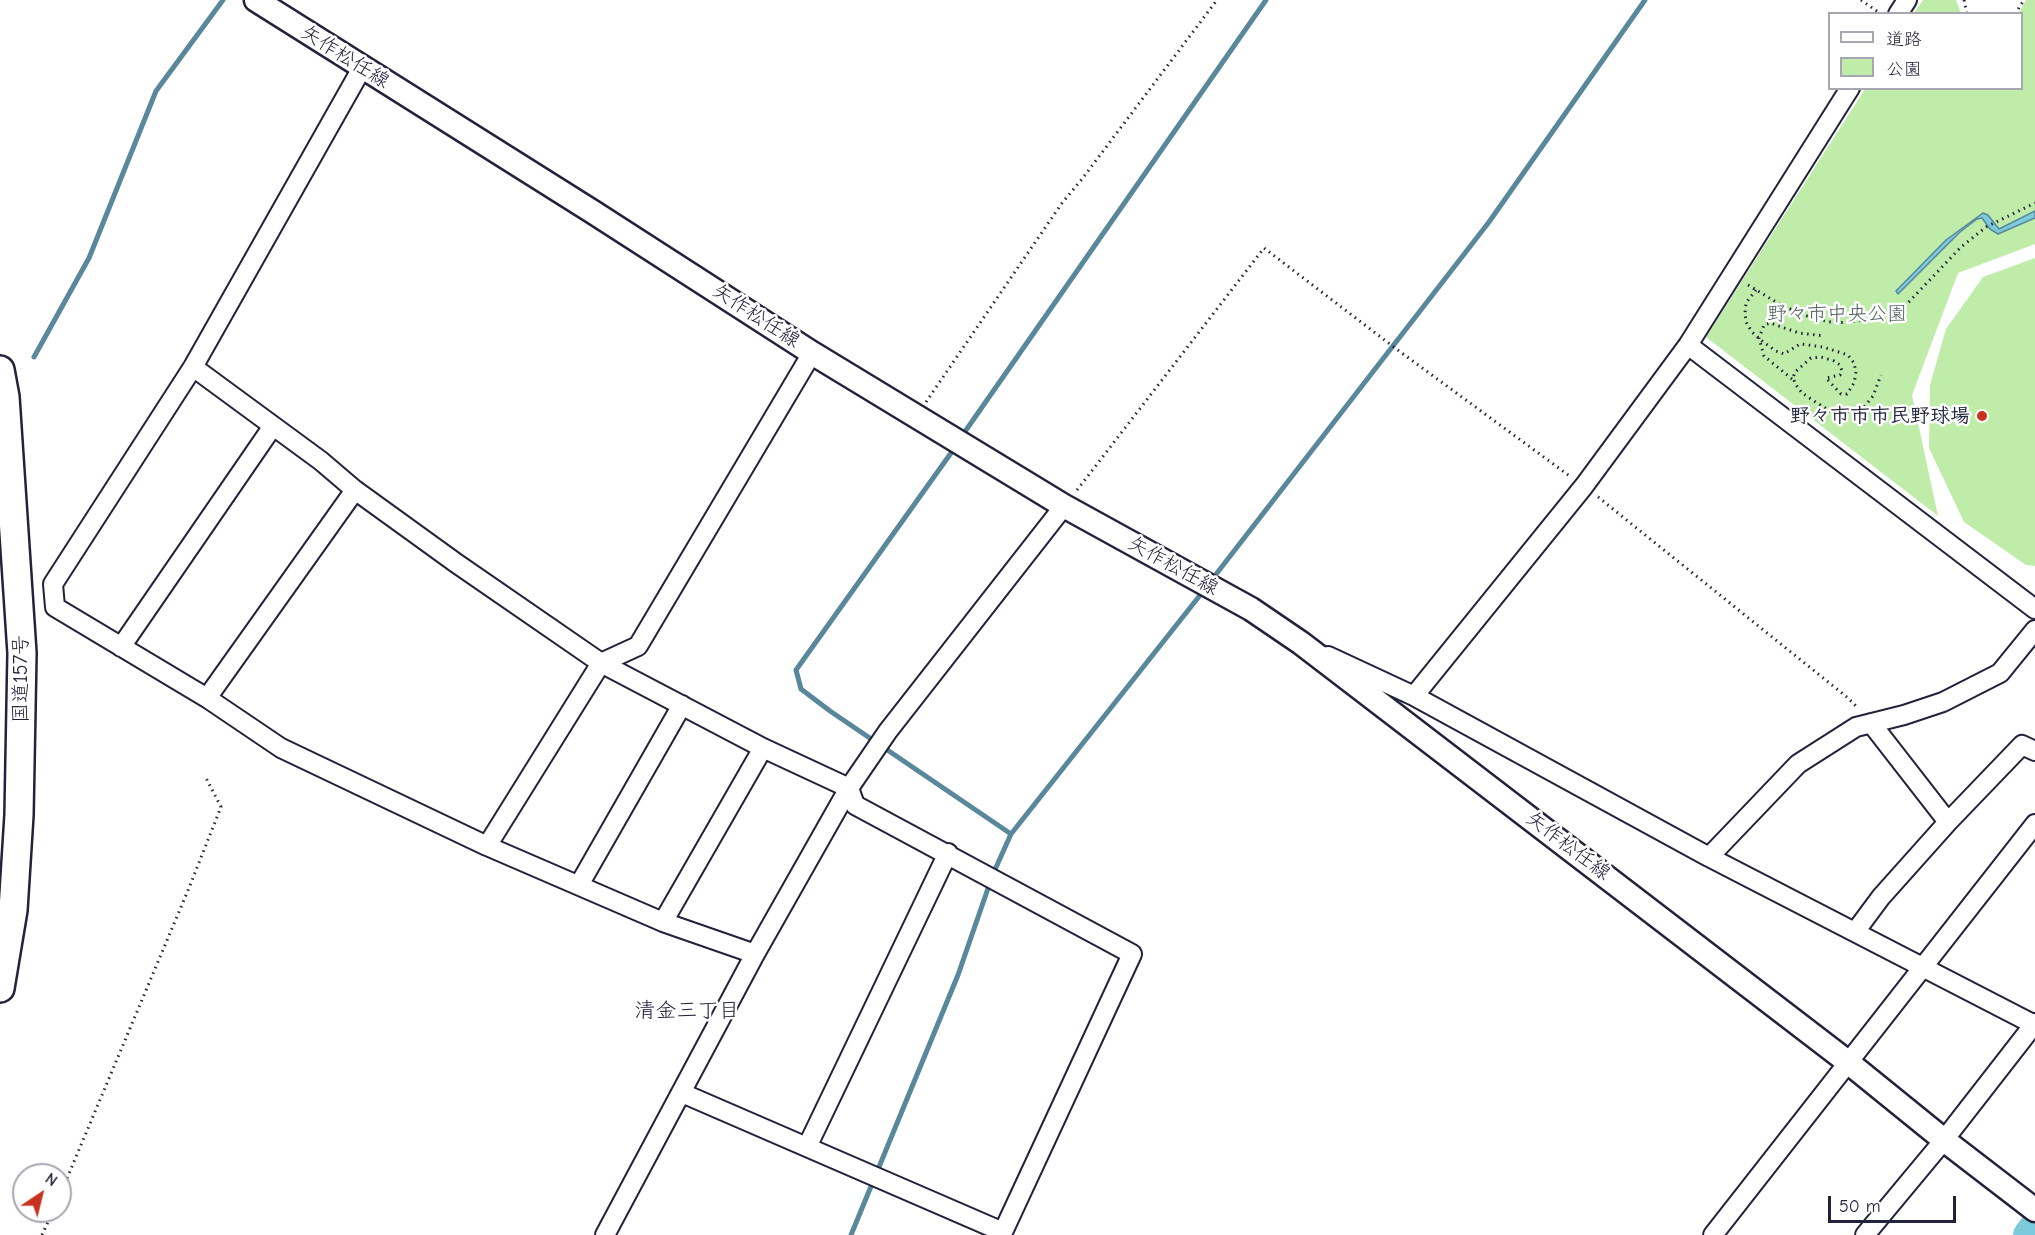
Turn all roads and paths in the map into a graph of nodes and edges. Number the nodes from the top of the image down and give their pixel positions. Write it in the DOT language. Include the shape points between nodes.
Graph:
graph roads {
  1 [pos="256,0"];
  2 [pos="1217,0"];
  3 [pos="1861,0"];
  4 [pos="1878,12"];
  5 [pos="362,68"];
  6 [pos="1849,90"];
  7 [pos="2035,203"];
  8 [pos="1748,285"];
  9 [pos="1756,290"];
  10 [pos="1825,336"];
  11 [pos="1759,338"];
  12 [pos="1688,345"];
  13 [pos="812,353"];
  14 [pos="193,367"];
  15 [pos="0,370"];
  16 [pos="1881,375"];
  17 [pos="1795,381"];
  18 [pos="916,416"];
  19 [pos="273,426"];
  20 [pos="1584,486"];
  21 [pos="355,490"];
  22 [pos="1064,506"];
  23 [pos="2035,609"];
  24 [pos="2035,630"];
  25 [pos="1301,643"];
  26 [pos="121,647"];
  27 [pos="601,663"];
  28 [pos="1414,696"];
  29 [pos="207,698"];
  30 [pos="682,705"];
  31 [pos="1871,723"];
  32 [pos="763,748"];
  33 [pos="2035,751"];
  34 [pos="205,776"];
  35 [pos="849,788"];
  36 [pos="1948,822"];
  37 [pos="2035,824"];
  38 [pos="487,846"];
  39 [pos="948,853"];
  40 [pos="1709,857"];
  41 [pos="579,885"];
  42 [pos="663,922"];
  43 [pos="1855,932"];
  44 [pos="755,954"];
  45 [pos="1922,966"];
  46 [pos="0,988"];
  47 [pos="2035,1024"];
  48 [pos="1849,1063"];
  49 [pos="682,1093"];
  50 [pos="1944,1140"];
  51 [pos="807,1147"];
  52 [pos="72,1166"];
  53 [pos="2033,1203"];
  54 [pos="605,1235"];
  55 [pos="1713,1235"];
  56 [pos="1865,1235"];
  1 -- 5 [label="main road, 矢作松任線"];
  2 -- 18 [label="path" via="1062,203"];
  3 -- 4 [label="path"];
  5 -- 13 [label="main road, 矢作松任線"];
  5 -- 14 [label="street"];
  6 -- 12 [label="street"];
  7 -- 9 [label="path" via="1986,227 1961,247 1905,306 1875,319 1837,323 1814,319"];
  8 -- 9 [label="path"];
  9 -- 11 [label="path" via="1746,303 1745,313 1746,322"];
  10 -- 11 [label="path" via="1770,323 1764,325"];
  11 -- 17 [label="path" via="1764,356"];
  11 -- 17 [label="path" via="1784,354 1800,344 1848,355 1854,363 1854,383 1847,394 1841,394 1826,378 1840,375 1840,365 1821,357 1811,358 1795,372"];
  12 -- 20 [label="street"];
  12 -- 23 [label="street"];
  13 -- 18 [label="main road, 矢作松任線"];
  13 -- 27 [label="street" via="638,646"];
  14 -- 19 [label="street"];
  14 -- 26 [label="street" via="53,584 55,607"];
  15 -- 46 [label="highway, 国道157号" via="22,653 13,910"];
  16 -- 17 [label="path" via="1873,396 1854,412 1830,411 1802,393"];
  18 -- 22 [label="main road, 矢作松任線"];
  19 -- 21 [label="street"];
  19 -- 26 [label="street"];
  20 -- 22 [label="path" via="1264,248"];
  20 -- 28 [label="street"];
  20 -- 31 [label="path" via="1848,698"];
  21 -- 27 [label="street"];
  21 -- 29 [label="street"];
  22 -- 25 [label="main road, 矢作松任線" via="1251,609"];
  22 -- 35 [label="street"];
  24 -- 31 [label="street" via="2000,673 1943,702"];
  25 -- 28 [label="street"];
  25 -- 48 [label="main road, 矢作松任線"];
  26 -- 29 [label="street"];
  27 -- 30 [label="street"];
  27 -- 38 [label="street"];
  28 -- 40 [label="street"];
  29 -- 38 [label="street" via="280,748"];
  30 -- 32 [label="street"];
  30 -- 41 [label="street"];
  31 -- 36 [label="street"];
  31 -- 40 [label="street" via="1856,727 1798,764"];
  32 -- 35 [label="street"];
  32 -- 42 [label="street"];
  33 -- 36 [label="street" via="2022,745"];
  34 -- 52 [label="path" via="221,807"];
  35 -- 39 [label="street" via="855,805"];
  35 -- 44 [label="street"];
  36 -- 43 [label="street"];
  37 -- 45 [label="street"];
  38 -- 41 [label="street"];
  39 -- 51 [label="street"];
  39 -- 51 [label="street" via="1132,954 1002,1232"];
  40 -- 43 [label="street"];
  41 -- 42 [label="street"];
  42 -- 44 [label="street"];
  43 -- 45 [label="street"];
  44 -- 49 [label="street"];
  45 -- 47 [label="street"];
  45 -- 48 [label="street"];
  47 -- 50 [label="street"];
  48 -- 50 [label="main road, 矢作松任線"];
  48 -- 55 [label="street"];
  49 -- 51 [label="street"];
  49 -- 54 [label="street"];
  50 -- 53 [label="main road, 矢作松任線"];
  50 -- 56 [label="street"];
}
